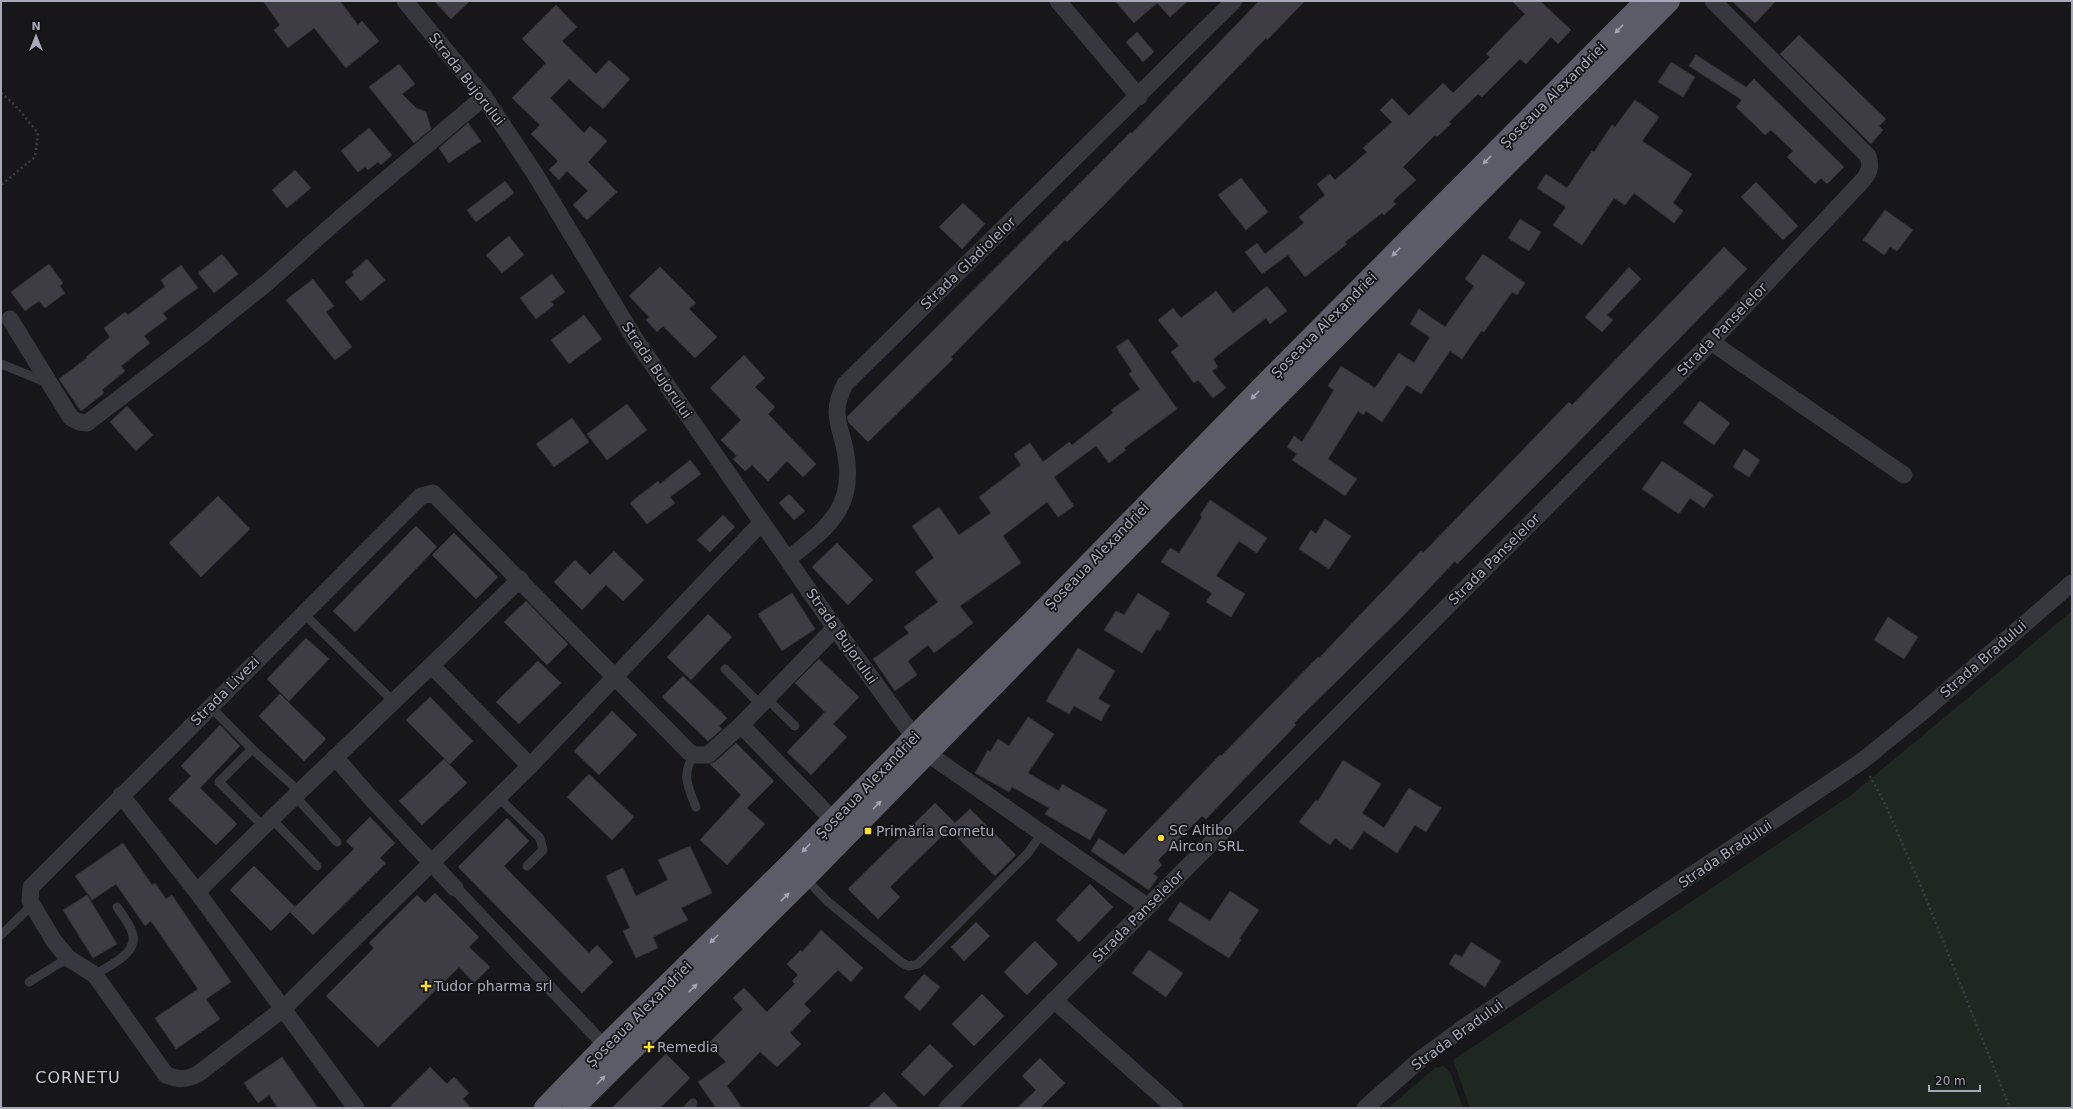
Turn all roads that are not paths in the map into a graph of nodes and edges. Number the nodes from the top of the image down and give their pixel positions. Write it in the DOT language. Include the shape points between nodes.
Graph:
graph roads {
  1 [pos="405,1"];
  2 [pos="1058,1"];
  3 [pos="1234,1"];
  4 [pos="1646,1"];
  5 [pos="1668,1"];
  6 [pos="1713,1"];
  7 [pos="484,97"];
  8 [pos="1139,97"];
  9 [pos="10,319"];
  10 [pos="1711,342"];
  11 [pos="1,364"];
  12 [pos="50,384"];
  13 [pos="1904,475"];
  14 [pos="762,522"];
  15 [pos="788,559"];
  16 [pos="520,579"];
  17 [pos="2072,583"];
  18 [pos="303,613"];
  19 [pos="835,628"];
  20 [pos="432,666"];
  21 [pos="724,669"];
  22 [pos="614,678"];
  23 [pos="394,702"];
  24 [pos="764,702"];
  25 [pos="210,706"];
  26 [pos="741,725"];
  27 [pos="795,726"];
  28 [pos="921,745"];
  29 [pos="252,749"];
  30 [pos="694,755"];
  31 [pos="335,757"];
  32 [pos="530,766"];
  33 [pos="297,793"];
  34 [pos="121,796"];
  35 [pos="498,797"];
  36 [pos="696,806"];
  37 [pos="833,820"];
  38 [pos="267,822"];
  39 [pos="1042,833"];
  40 [pos="337,842"];
  41 [pos="432,862"];
  42 [pos="317,866"];
  43 [pos="527,866"];
  44 [pos="805,878"];
  45 [pos="455,888"];
  46 [pos="197,892"];
  47 [pos="31,903"];
  48 [pos="1148,906"];
  49 [pos="117,907"];
  50 [pos="1,935"];
  51 [pos="68,958"];
  52 [pos="95,975"];
  53 [pos="29,982"];
  54 [pos="1054,1000"];
  55 [pos="283,1009"];
  56 [pos="606,1046"];
  57 [pos="356,1108"];
  58 [pos="545,1108"];
  59 [pos="573,1108"];
  60 [pos="947,1108"];
  61 [pos="1175,1108"];
  62 [pos="1365,1108"];
  1 -- 7 [label="street, Strada Bujorului"];
  2 -- 8 [label="street"];
  3 -- 8 [label="street, Strada Gladiolelor"];
  4 -- 28 [label="highway, Șoseaua Alexandriei, one-way" via="1031,623"];
  5 -- 28 [label="highway, Șoseaua Alexandriei"];
  6 -- 10 [label="street, Strada Panselelor" via="1868,156 1871,163 1864,179"];
  7 -- 12 [label="street" via="268,282 87,423 71,418"];
  7 -- 14 [label="street, Strada Bujorului" via="535,174 636,339"];
  8 -- 15 [label="street, Strada Gladiolelor" via="845,384 837,400 837,420 848,470 845,494 836,516 817,536"];
  9 -- 12 [label="street"];
  10 -- 13 [label="street"];
  10 -- 48 [label="street, Strada Panselelor"];
  11 -- 12 [label="lane"];
  14 -- 15 [label="street, Strada Bujorului"];
  14 -- 22 [label="street"];
  15 -- 19 [label="street, Strada Bujorului"];
  16 -- 18 [label="street, Strada Livezi" via="433,494 421,496"];
  16 -- 20 [label="street"];
  16 -- 22 [label="street"];
  17 -- 62 [label="street, Strada Bradului" via="1862,761 1456,1033 1422,1058"];
  18 -- 23 [label="lane"];
  18 -- 25 [label="street, Strada Livezi"];
  19 -- 24 [label="street"];
  19 -- 28 [label="street, Strada Bujorului"];
  20 -- 23 [label="street"];
  20 -- 32 [label="street"];
  21 -- 24 [label="lane"];
  22 -- 30 [label="street"];
  22 -- 32 [label="street"];
  23 -- 31 [label="street"];
  24 -- 26 [label="street"];
  24 -- 27 [label="lane"];
  25 -- 29 [label="lane"];
  25 -- 34 [label="street, Strada Livezi"];
  26 -- 30 [label="street" via="708,755"];
  26 -- 37 [label="street"];
  28 -- 37 [label="highway, Șoseaua Alexandriei"];
  28 -- 39 [label="street, Strada Bujorului" via="944,767"];
  44 -- 28 [label="highway, Șoseaua Alexandriei, one-way"];
  29 -- 33 [label="lane"];
  29 -- 38 [label="lane" via="219,782"];
  30 -- 36 [label="lane" via="687,765 686,774"];
  31 -- 33 [label="street"];
  31 -- 41 [label="street"];
  32 -- 35 [label="street"];
  33 -- 38 [label="street"];
  33 -- 40 [label="lane"];
  34 -- 46 [label="street"];
  34 -- 47 [label="street, Strada Livezi" via="32,887"];
  35 -- 41 [label="street"];
  35 -- 43 [label="lane" via="543,844 543,850"];
  37 -- 56 [label="highway, Șoseaua Alexandriei, one-way"];
  38 -- 42 [label="lane"];
  38 -- 46 [label="street"];
  39 -- 44 [label="lane" via="1028,852 918,964 909,966 827,901"];
  39 -- 48 [label="street, Strada Bujorului"];
  41 -- 45 [label="street"];
  41 -- 55 [label="street"];
  59 -- 44 [label="highway, Șoseaua Alexandriei, one-way"];
  45 -- 56 [label="street"];
  46 -- 55 [label="street"];
  47 -- 50 [label="lane"];
  47 -- 51 [label="street" via="54,941"];
  48 -- 54 [label="street, Strada Panselelor"];
  49 -- 52 [label="lane" via="132,932 134,944 129,952"];
  51 -- 52 [label="street"];
  51 -- 53 [label="lane"];
  52 -- 55 [label="street" via="166,1075 178,1080 190,1078 207,1068"];
  54 -- 60 [label="street, Strada Panselelor"];
  54 -- 61 [label="street"];
  55 -- 57 [label="street"];
  56 -- 58 [label="highway, Șoseaua Alexandriei"];
}
